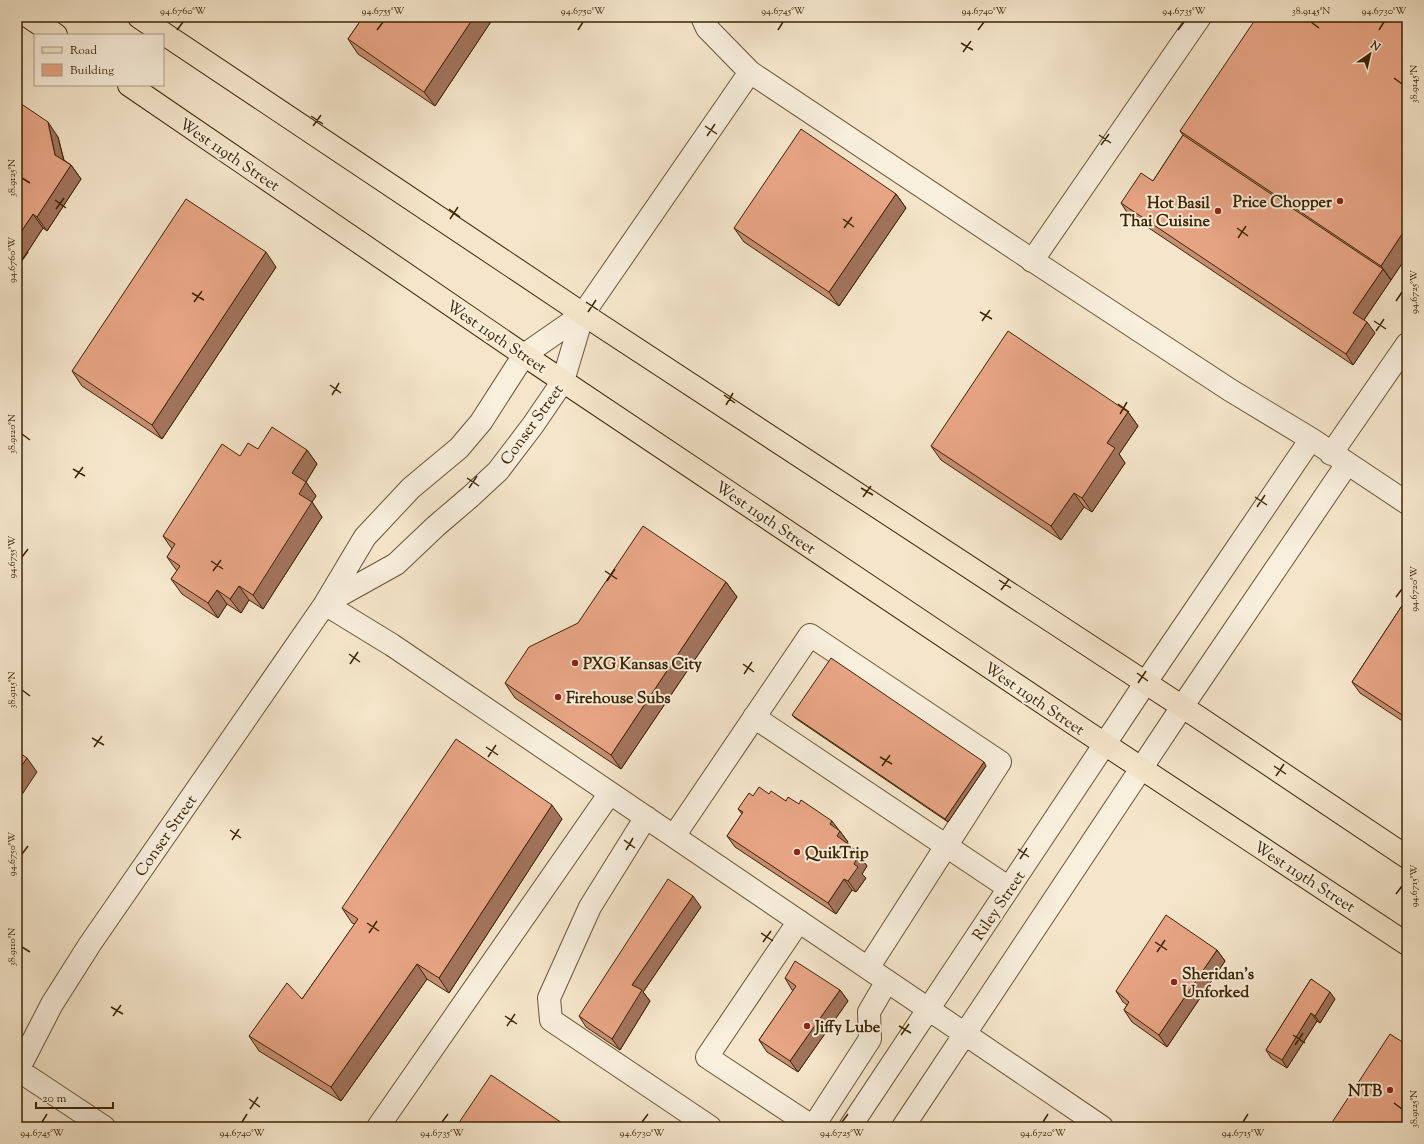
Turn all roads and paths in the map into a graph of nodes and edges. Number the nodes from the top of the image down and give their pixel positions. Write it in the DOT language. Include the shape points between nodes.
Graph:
graph roads {
  1 [pos="29,17"];
  2 [pos="139,17"];
  3 [pos="702,17"];
  4 [pos="1200,17"];
  5 [pos="54,34"];
  6 [pos="750,72"];
  7 [pos="130,86"];
  8 [pos="1032,261"];
  9 [pos="583,314"];
  10 [pos="1407,344"];
  11 [pos="524,355"];
  12 [pos="563,381"];
  13 [pos="1311,439"];
  14 [pos="1339,459"];
  15 [pos="1407,503"];
  16 [pos="325,604"];
  17 [pos="1146,682"];
  18 [pos="1182,707"];
  19 [pos="754,717"];
  20 [pos="1105,744"];
  21 [pos="1142,768"];
  22 [pos="610,793"];
  23 [pos="646,817"];
  24 [pos="674,836"];
  25 [pos="946,846"];
  26 [pos="1407,856"];
  27 [pos="1009,888"];
  28 [pos="799,922"];
  29 [pos="1407,944"];
  30 [pos="868,968"];
  31 [pos="887,981"];
  32 [pos="928,1009"];
  33 [pos="965,1033"];
  34 [pos="18,1071"];
  35 [pos="104,1127"];
  36 [pos="378,1127"];
  37 [pos="710,1127"];
  38 [pos="850,1127"];
  39 [pos="903,1127"];
  40 [pos="1102,1127"];
  1 -- 5 [label="main road"];
  2 -- 9 [label="main road"];
  3 -- 6 [label="street" via="707,28"];
  4 -- 8 [label="street"];
  6 -- 8 [label="street"];
  6 -- 9 [label="street"];
  7 -- 11 [label="main road, West 119th Street"];
  8 -- 13 [label="street" via="1230,390"];
  9 -- 11 [label="street, Conser Street"];
  9 -- 12 [label="street, Conser Street"];
  9 -- 17 [label="main road"];
  10 -- 14 [label="street"];
  11 -- 12 [label="main road, West 119th Street"];
  11 -- 16 [label="street, Conser Street" via="481,422 459,448 411,488 365,537"];
  12 -- 16 [label="street, Conser Street" via="498,471 396,564"];
  12 -- 20 [label="main road, West 119th Street"];
  13 -- 14 [label="street"];
  13 -- 17 [label="street, Riley Street"];
  14 -- 15 [label="street"];
  14 -- 18 [label="street"];
  16 -- 22 [label="street" via="392,645"];
  16 -- 34 [label="street, Conser Street" via="90,944 52,1004"];
  17 -- 18 [label="main road"];
  17 -- 20 [label="street, Riley Street"];
  18 -- 21 [label="street"];
  18 -- 26 [label="main road"];
  19 -- 24 [label="street"];
  19 -- 25 [label="street"];
  19 -- 25 [label="street" via="810,635 823,643 1000,762"];
  20 -- 21 [label="main road, West 119th Street"];
  20 -- 27 [label="street, Riley Street"];
  21 -- 29 [label="main road, West 119th Street"];
  21 -- 33 [label="street"];
  22 -- 23 [label="street"];
  22 -- 36 [label="street"];
  23 -- 24 [label="street"];
  23 -- 37 [label="street" via="590,907 549,998 551,1020"];
  24 -- 28 [label="street"];
  25 -- 27 [label="street"];
  25 -- 30 [label="street"];
  27 -- 32 [label="street, Riley Street"];
  28 -- 30 [label="street"];
  28 -- 31 [label="street" via="707,1057 813,1127 870,1039 869,1012"];
  30 -- 31 [label="street"];
  31 -- 32 [label="street"];
  32 -- 33 [label="street"];
  32 -- 38 [label="street, Riley Street"];
  33 -- 39 [label="street"];
  33 -- 40 [label="street"];
  34 -- 35 [label="street"];
}
